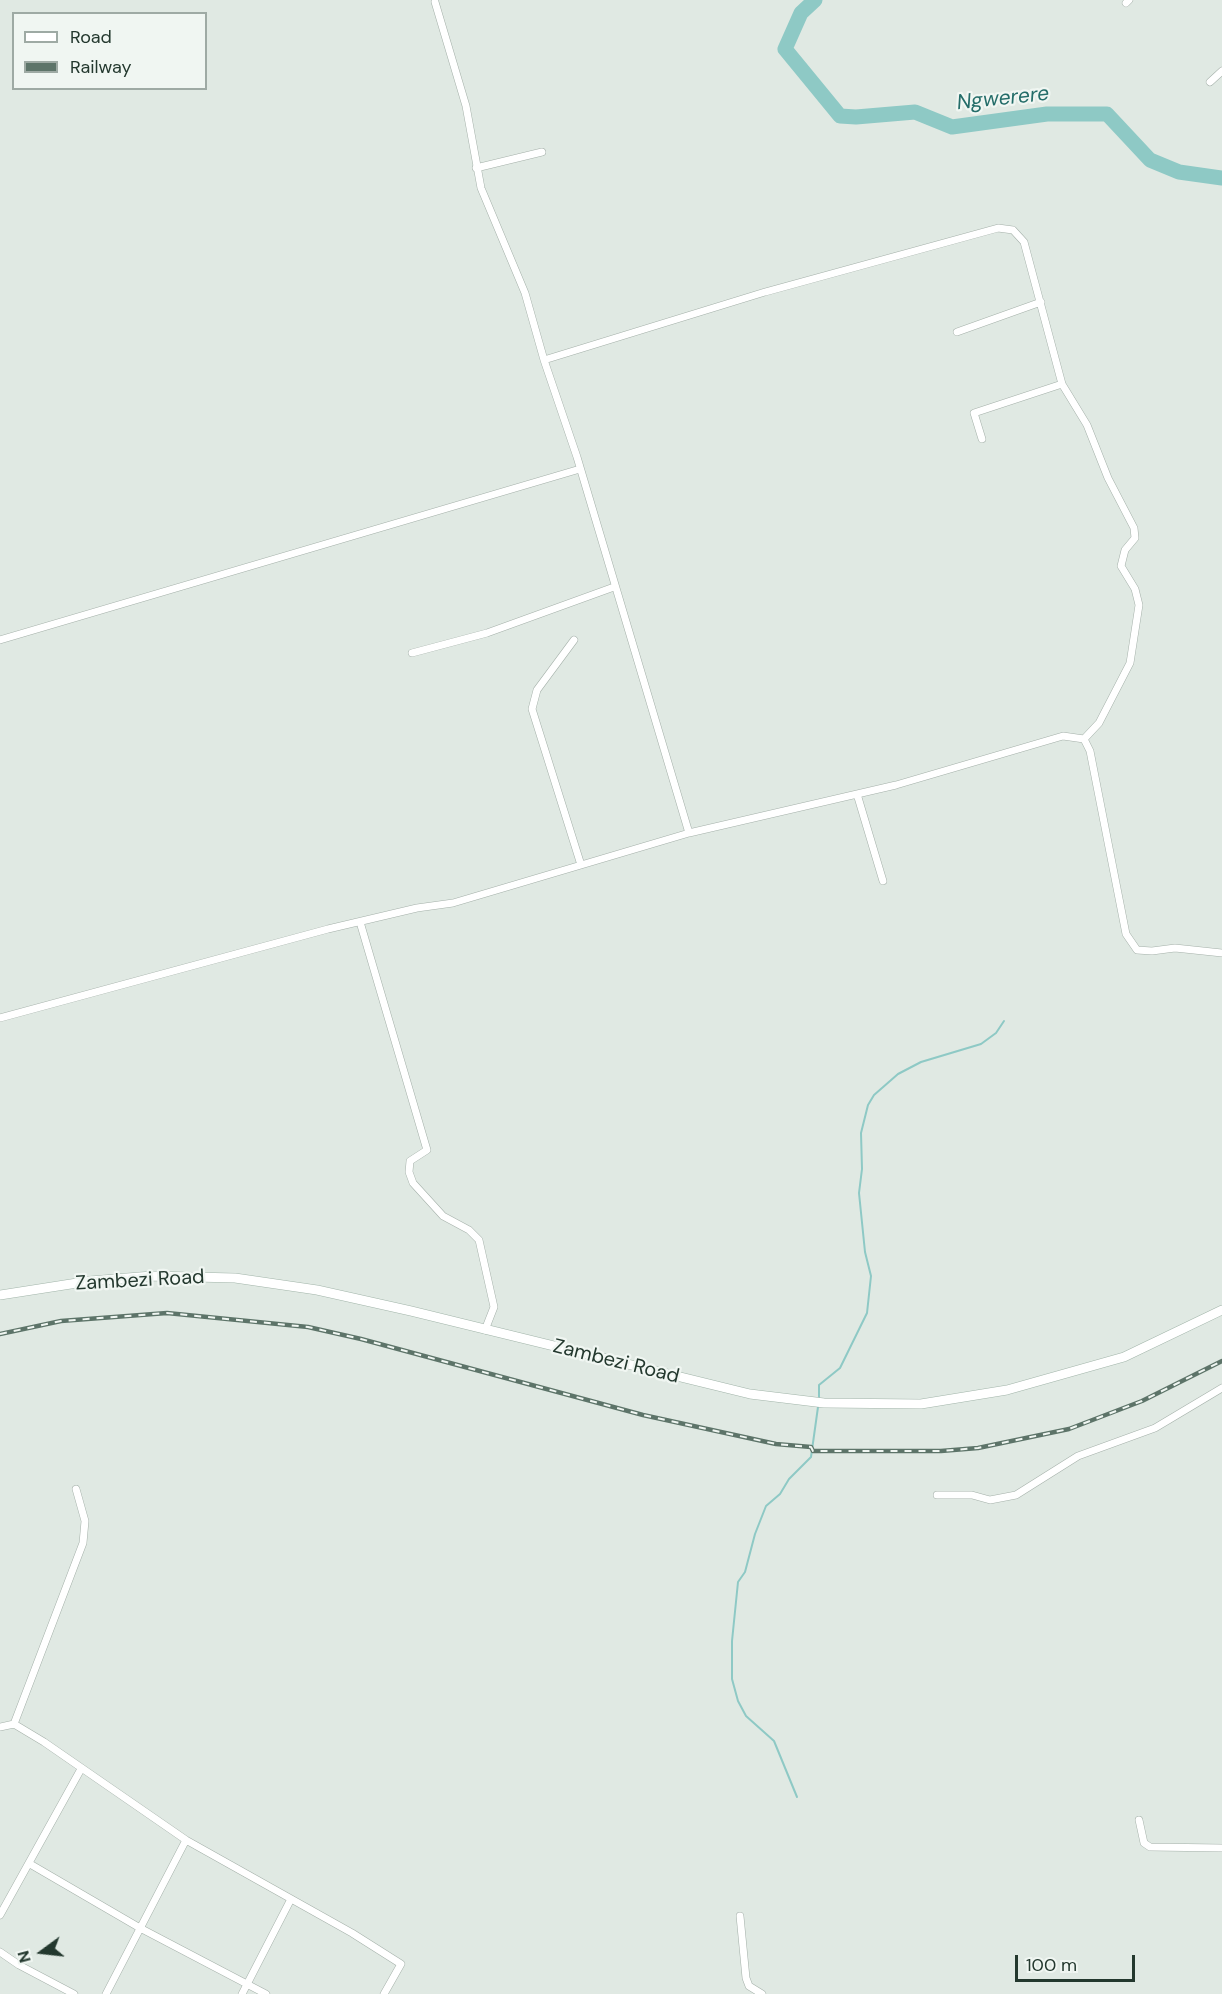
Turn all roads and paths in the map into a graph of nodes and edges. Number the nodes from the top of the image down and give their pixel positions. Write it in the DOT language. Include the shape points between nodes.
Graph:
graph roads {
  1 [pos="435,2"];
  2 [pos="1222,71"];
  3 [pos="1210,82"];
  4 [pos="542,152"];
  5 [pos="476,168"];
  6 [pos="1041,302"];
  7 [pos="957,332"];
  8 [pos="544,360"];
  9 [pos="1062,384"];
  10 [pos="982,439"];
  11 [pos="580,469"];
  12 [pos="614,587"];
  13 [pos="0,640"];
  14 [pos="574,640"];
  15 [pos="411,653"];
  16 [pos="1084,739"];
  17 [pos="857,794"];
  18 [pos="689,833"];
  19 [pos="581,865"];
  20 [pos="884,881"];
  21 [pos="360,922"];
  22 [pos="1222,953"];
  23 [pos="0,1018"];
  24 [pos="0,1295"];
  25 [pos="1222,1310"];
  26 [pos="485,1330"];
  27 [pos="1222,1388"];
  28 [pos="76,1489"];
  29 [pos="937,1495"];
  30 [pos="14,1724"];
  31 [pos="0,1726"];
  32 [pos="81,1768"];
  33 [pos="1139,1820"];
  34 [pos="186,1840"];
  35 [pos="1222,1848"];
  36 [pos="30,1864"];
  37 [pos="291,1899"];
  38 [pos="0,1915"];
  39 [pos="740,1916"];
  40 [pos="140,1928"];
  41 [pos="0,1952"];
  42 [pos="247,1983"];
  43 [pos="74,1994"];
  44 [pos="106,1994"];
  45 [pos="242,1994"];
  46 [pos="267,1994"];
  47 [pos="384,1994"];
  48 [pos="762,1994"];
  1 -- 5 [label="street" via="466,106"];
  2 -- 3 [label="street"];
  4 -- 5 [label="street"];
  5 -- 8 [label="street" via="525,293"];
  6 -- 7 [label="street"];
  6 -- 8 [label="street" via="1024,242 1013,230 998,228 765,292"];
  6 -- 9 [label="street"];
  8 -- 11 [label="street"];
  9 -- 10 [label="street" via="974,412"];
  9 -- 16 [label="street" via="1087,425 1135,538 1125,550 1121,566 1136,589 1139,605 1130,663 1099,723"];
  11 -- 12 [label="street"];
  11 -- 13 [label="street"];
  12 -- 15 [label="street" via="488,633"];
  12 -- 18 [label="street"];
  14 -- 19 [label="street" via="537,690 532,710"];
  16 -- 17 [label="street" via="1063,736 1042,741"];
  16 -- 22 [label="street" via="1090,751 1125,934 1137,950 1175,948"];
  17 -- 18 [label="street"];
  17 -- 20 [label="street"];
  18 -- 19 [label="street"];
  19 -- 21 [label="street" via="453,903"];
  21 -- 23 [label="street"];
  21 -- 26 [label="street" via="427,1150 410,1161 409,1172 413,1183 442,1216 479,1240 494,1307"];
  24 -- 26 [label="main road, Zambezi Road" via="152,1276 235,1278 317,1290"];
  25 -- 26 [label="main road, Zambezi Road" via="1124,1357 1007,1390 921,1404 821,1402 750,1394"];
  27 -- 29 [label="street" via="1155,1428 1061,1465 1016,1496 990,1500 972,1495"];
  28 -- 30 [label="street" via="85,1521 83,1543"];
  30 -- 31 [label="street"];
  30 -- 32 [label="street"];
  32 -- 34 [label="street"];
  32 -- 36 [label="street"];
  33 -- 35 [label="street" via="1144,1843 1150,1847"];
  34 -- 37 [label="street"];
  34 -- 40 [label="street"];
  36 -- 38 [label="street"];
  36 -- 40 [label="street"];
  37 -- 42 [label="street"];
  37 -- 47 [label="street" via="401,1964"];
  39 -- 48 [label="street" via="746,1978 749,1986"];
  40 -- 42 [label="street"];
  40 -- 44 [label="street"];
  41 -- 43 [label="street"];
  42 -- 45 [label="street"];
  42 -- 46 [label="street"];
}
